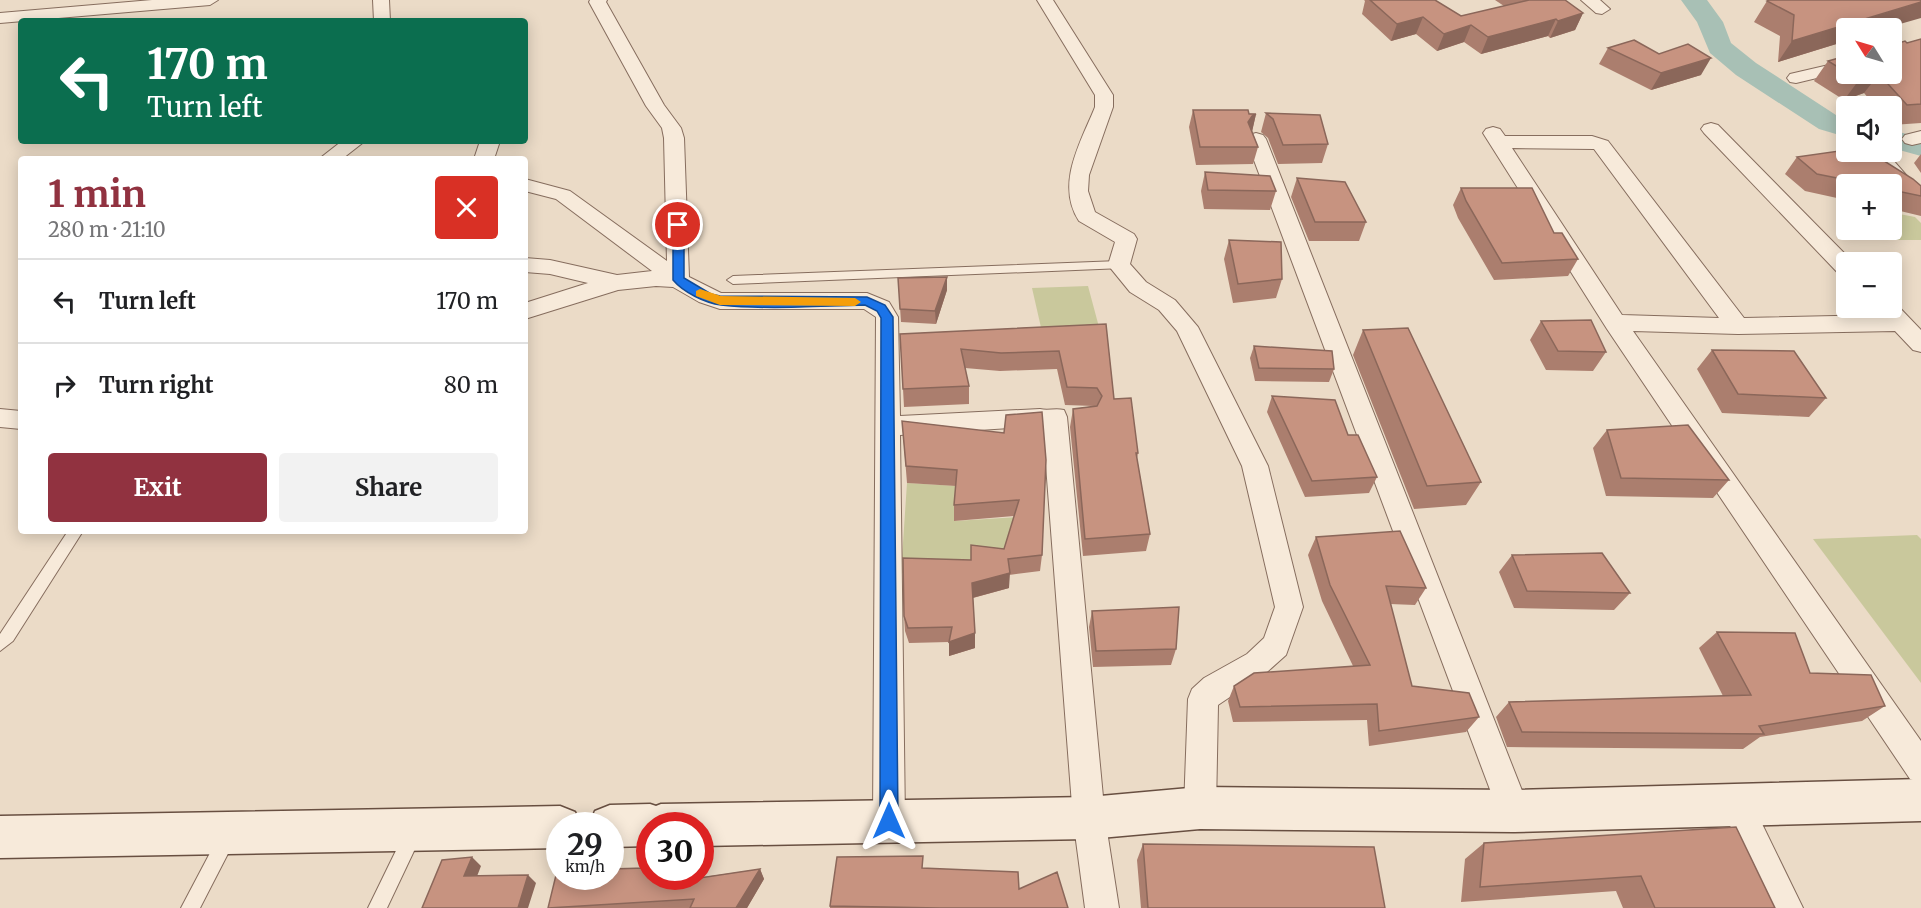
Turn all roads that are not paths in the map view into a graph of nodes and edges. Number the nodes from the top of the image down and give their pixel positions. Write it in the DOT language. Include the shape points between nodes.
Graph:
graph roads {
  1 [pos="210,0"];
  2 [pos="381,0"];
  3 [pos="599,0"];
  4 [pos="1045,0"];
  5 [pos="0,18"];
  6 [pos="382,18"];
  7 [pos="1836,68"];
  8 [pos="1796,78"];
  9 [pos="1711,129"];
  10 [pos="1257,139"];
  11 [pos="351,144"];
  12 [pos="333,156"];
  13 [pos="1885,162"];
  14 [pos="528,186"];
  15 [pos="1921,202"];
  16 [pos="1836,258"];
  17 [pos="528,265"];
  18 [pos="1119,265"];
  19 [pos="678,280"];
  20 [pos="733,280"];
  21 [pos="614,282"];
  22 [pos="528,310"];
  23 [pos="1851,318"];
  24 [pos="1896,318"];
  25 [pos="1616,323"];
  26 [pos="1738,326"];
  27 [pos="1921,344"];
  28 [pos="0,418"];
  29 [pos="18,420"];
  30 [pos="888,427"];
  31 [pos="74,534"];
  32 [pos="0,644"];
  33 [pos="1921,768"];
  34 [pos="1921,800"];
  35 [pos="1737,806"];
  36 [pos="1200,808"];
  37 [pos="1514,811"];
  38 [pos="1089,818"];
  39 [pos="889,821"];
  40 [pos="714,824"];
  41 [pos="546,827"];
  42 [pos="415,830"];
  43 [pos="230,833"];
  44 [pos="0,837"];
  45 [pos="190,908"];
  46 [pos="376,908"];
  47 [pos="1102,908"];
  48 [pos="1786,908"];
  1 -- 5 [label="street"];
  2 -- 6 [label="street"];
  3 -- 19 [label="street" via="675,138"];
  4 -- 18 [label="street" via="1104,95 1104,107 1078,175 1077,191 1086,216 1126,238"];
  7 -- 8 [label="street"];
  9 -- 16 [label="street"];
  10 -- 37 [label="street"];
  11 -- 12 [label="street"];
  13 -- 15 [label="street"];
  14 -- 19 [label="street" via="563,195"];
  17 -- 21 [label="street"];
  18 -- 20 [label="lane"];
  18 -- 36 [label="street" via="1138,287 1167,305 1187,327 1255,466 1289,607 1276,646 1203,699"];
  19 -- 21 [label="street"];
  19 -- 30 [label="street" via="706,297 720,300 867,301 881,308 887,317"];
  21 -- 22 [label="street"];
  23 -- 26 [label="street"];
  24 -- 27 [label="street"];
  25 -- 26 [label="street"];
  25 -- 26 [label="street" via="1496,138 1592,142 1601,146"];
  25 -- 33 [label="street"];
  28 -- 29 [label="street"];
  30 -- 38 [label="street" via="1065,416"];
  30 -- 39 [label="street"];
  31 -- 32 [label="lane"];
  34 -- 35 [label="main road"];
  35 -- 37 [label="main road"];
  35 -- 48 [label="street"];
  36 -- 37 [label="main road"];
  36 -- 38 [label="main road"];
  38 -- 39 [label="main road"];
  38 -- 47 [label="street"];
  39 -- 40 [label="main road"];
  41 -- 42 [label="main road"];
  42 -- 43 [label="main road"];
  42 -- 46 [label="lane"];
  43 -- 44 [label="main road"];
  43 -- 45 [label="lane"];
}
